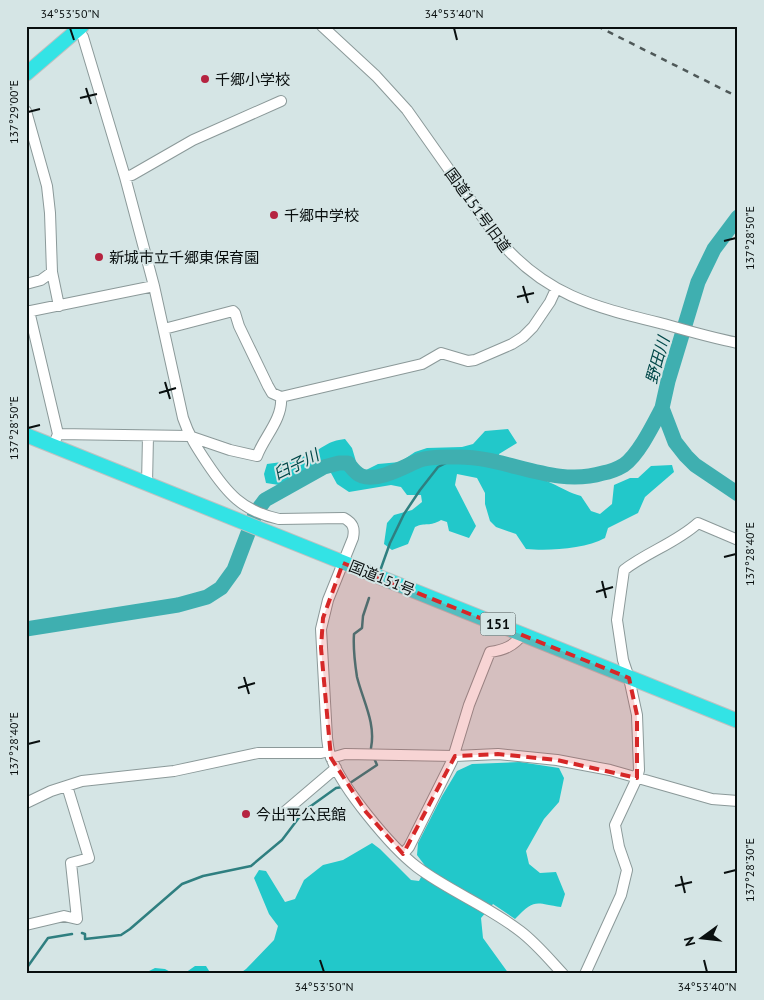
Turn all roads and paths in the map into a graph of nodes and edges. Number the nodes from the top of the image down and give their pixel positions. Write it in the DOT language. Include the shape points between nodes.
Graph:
graph roads {
  1 [pos="322,26"];
  2 [pos="78,27"];
  3 [pos="26,74"];
  4 [pos="280,101"];
  5 [pos="26,112"];
  6 [pos="126,177"];
  7 [pos="52,272"];
  8 [pos="26,284"];
  9 [pos="154,286"];
  10 [pos="556,289"];
  11 [pos="59,306"];
  12 [pos="28,312"];
  13 [pos="164,330"];
  14 [pos="738,343"];
  15 [pos="282,397"];
  16 [pos="26,436"];
  17 [pos="148,436"];
  18 [pos="189,436"];
  19 [pos="55,440"];
  20 [pos="148,484"];
  21 [pos="738,540"];
  22 [pos="343,563"];
  23 [pos="523,634"];
  24 [pos="629,678"];
  25 [pos="738,721"];
  26 [pos="454,756"];
  27 [pos="332,759"];
  28 [pos="637,778"];
  29 [pos="66,786"];
  30 [pos="738,801"];
  31 [pos="26,803"];
  32 [pos="282,814"];
  33 [pos="403,854"];
  34 [pos="26,925"];
  35 [pos="563,974"];
  36 [pos="585,974"];
  1 -- 10 [label="street, 国道151号旧道" via="407,110 511,255"];
  2 -- 3 [label="highway"];
  2 -- 6 [label="street"];
  4 -- 6 [label="street" via="193,140"];
  5 -- 7 [label="street" via="47,186"];
  6 -- 9 [label="street"];
  7 -- 8 [label="street" via="41,280"];
  7 -- 11 [label="street"];
  9 -- 11 [label="street"];
  9 -- 13 [label="street"];
  10 -- 14 [label="street, 国道151号旧道" via="601,308"];
  10 -- 15 [label="street" via="524,337 480,358 468,360 441,353 422,364"];
  11 -- 12 [label="street"];
  12 -- 19 [label="street"];
  13 -- 15 [label="street" via="233,311 268,386 272,393"];
  13 -- 18 [label="street"];
  15 -- 18 [label="street" via="274,425 257,456"];
  16 -- 19 [label="highway, 国道151号 / 151"];
  17 -- 18 [label="street"];
  17 -- 19 [label="street"];
  17 -- 20 [label="street"];
  18 -- 22 [label="street" via="229,494 249,507 270,517 344,518 351,522 353,538"];
  19 -- 20 [label="highway, 国道151号 / 151"];
  20 -- 22 [label="highway, 国道151号 / 151"];
  21 -- 24 [label="street" via="698,523 624,570 617,620"];
  22 -- 23 [label="highway, 国道151号 / 151"];
  22 -- 27 [label="street" via="328,600 321,629"];
  23 -- 24 [label="highway, 国道151号 / 151"];
  23 -- 26 [label="street" via="503,650 490,652 469,705"];
  24 -- 25 [label="highway, 国道151号 / 151"];
  24 -- 28 [label="street" via="637,715"];
  26 -- 27 [label="street" via="345,754"];
  26 -- 28 [label="street" via="498,754 557,760"];
  26 -- 33 [label="street" via="410,847"];
  27 -- 29 [label="street" via="321,753 258,754 174,771 82,781"];
  27 -- 32 [label="street"];
  27 -- 33 [label="street" via="366,812"];
  28 -- 30 [label="street" via="712,799"];
  28 -- 36 [label="street" via="615,825 627,870 620,895"];
  29 -- 31 [label="street"];
  29 -- 34 [label="street" via="89,858 71,863 77,919 64,916"];
  33 -- 35 [label="street" via="418,867 521,931"];
}
